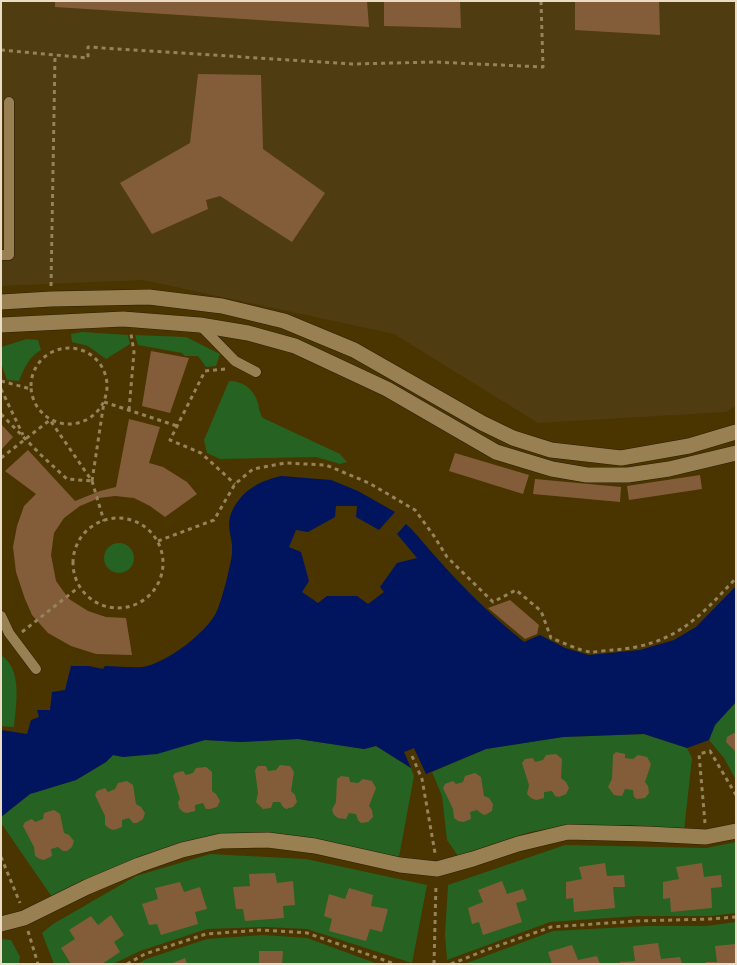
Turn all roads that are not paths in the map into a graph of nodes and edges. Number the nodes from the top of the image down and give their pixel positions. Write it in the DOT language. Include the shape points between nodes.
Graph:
graph roads {
  1 [pos="9,102"];
  2 [pos="1,256"];
  3 [pos="1,302"];
  4 [pos="200,325"];
  5 [pos="1,326"];
  6 [pos="256,372"];
  7 [pos="736,432"];
  8 [pos="736,452"];
  9 [pos="1,616"];
  10 [pos="36,669"];
  11 [pos="736,831"];
  12 [pos="1,924"];
  1 -- 2 [label="lane" via="9,255"];
  3 -- 7 [label="street" via="149,297 222,306 284,321 354,350 513,438 551,450 621,458 689,446"];
  4 -- 5 [label="street" via="123,319"];
  4 -- 6 [label="lane" via="235,360"];
  4 -- 8 [label="street" via="248,332 295,346 387,388 496,452 552,469 588,475 628,475 669,469"];
  9 -- 10 [label="lane" via="9,633"];
  11 -- 12 [label="street" via="706,837 568,832 436,869 400,865 315,846 268,840 220,841 139,865 24,918"];
}
